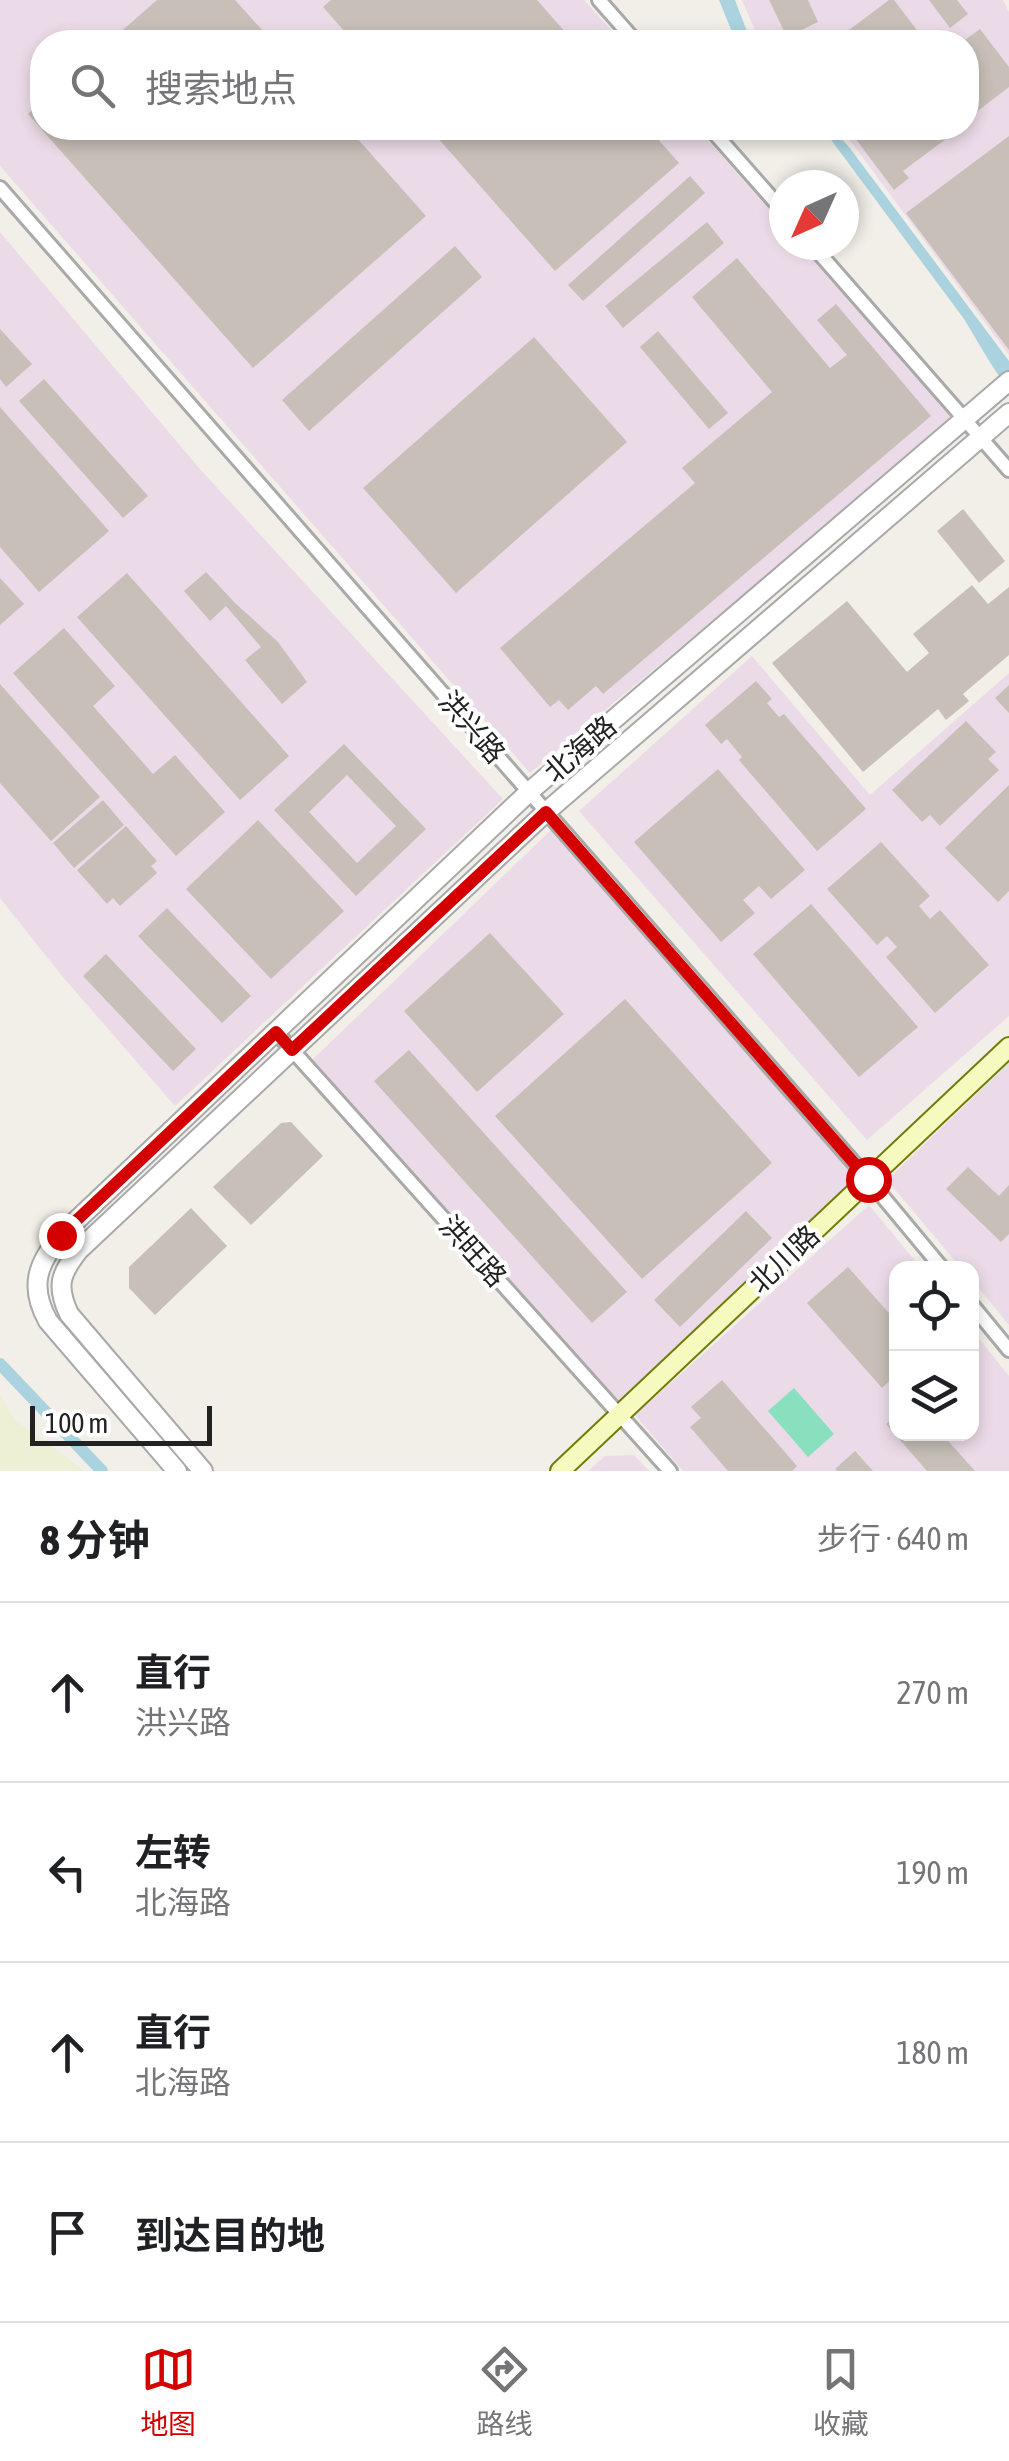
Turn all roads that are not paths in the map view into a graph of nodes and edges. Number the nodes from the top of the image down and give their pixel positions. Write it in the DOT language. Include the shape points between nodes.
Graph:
graph roads {
  1 [pos="599,0"];
  2 [pos="625,30"];
  3 [pos="721,140"];
  4 [pos="0,188"];
  5 [pos="769,195"];
  6 [pos="825,260"];
  7 [pos="1009,381"];
  8 [pos="1009,413"];
  9 [pos="964,419"];
  10 [pos="980,438"];
  11 [pos="1009,470"];
  12 [pos="530,792"];
  13 [pos="546,812"];
  14 [pos="276,1032"];
  15 [pos="1009,1047"];
  16 [pos="292,1050"];
  17 [pos="868,1179"];
  18 [pos="936,1261"];
  19 [pos="979,1314"];
  20 [pos="1009,1350"];
  21 [pos="620,1414"];
  22 [pos="176,1471"];
  23 [pos="203,1471"];
  24 [pos="560,1471"];
  25 [pos="670,1471"];
  1 -- 2 [label="street"];
  3 -- 5 [label="street"];
  4 -- 12 [label="street, 洪兴路"];
  6 -- 9 [label="street"];
  7 -- 9 [label="street, 北海路"];
  8 -- 10 [label="street, 北海路"];
  9 -- 10 [label="street"];
  9 -- 12 [label="street, 北海路"];
  10 -- 11 [label="street"];
  10 -- 13 [label="street, 北海路"];
  12 -- 13 [label="street, 洪兴路"];
  12 -- 14 [label="street, 北海路"];
  13 -- 16 [label="street, 北海路"];
  13 -- 17 [label="street, 洪兴路"];
  14 -- 16 [label="street, 洪旺路"];
  14 -- 22 [label="street, 北海路" via="61,1235 38,1279 48,1321"];
  15 -- 17 [label="main road, 北川路"];
  16 -- 21 [label="street, 洪旺路"];
  16 -- 23 [label="street, 北海路" via="78,1250 60,1281 69,1314"];
  17 -- 18 [label="street, 洪兴路"];
  17 -- 21 [label="main road, 北川路"];
  19 -- 20 [label="street"];
  21 -- 24 [label="main road, 北川路"];
  21 -- 25 [label="street, 洪旺路"];
}
